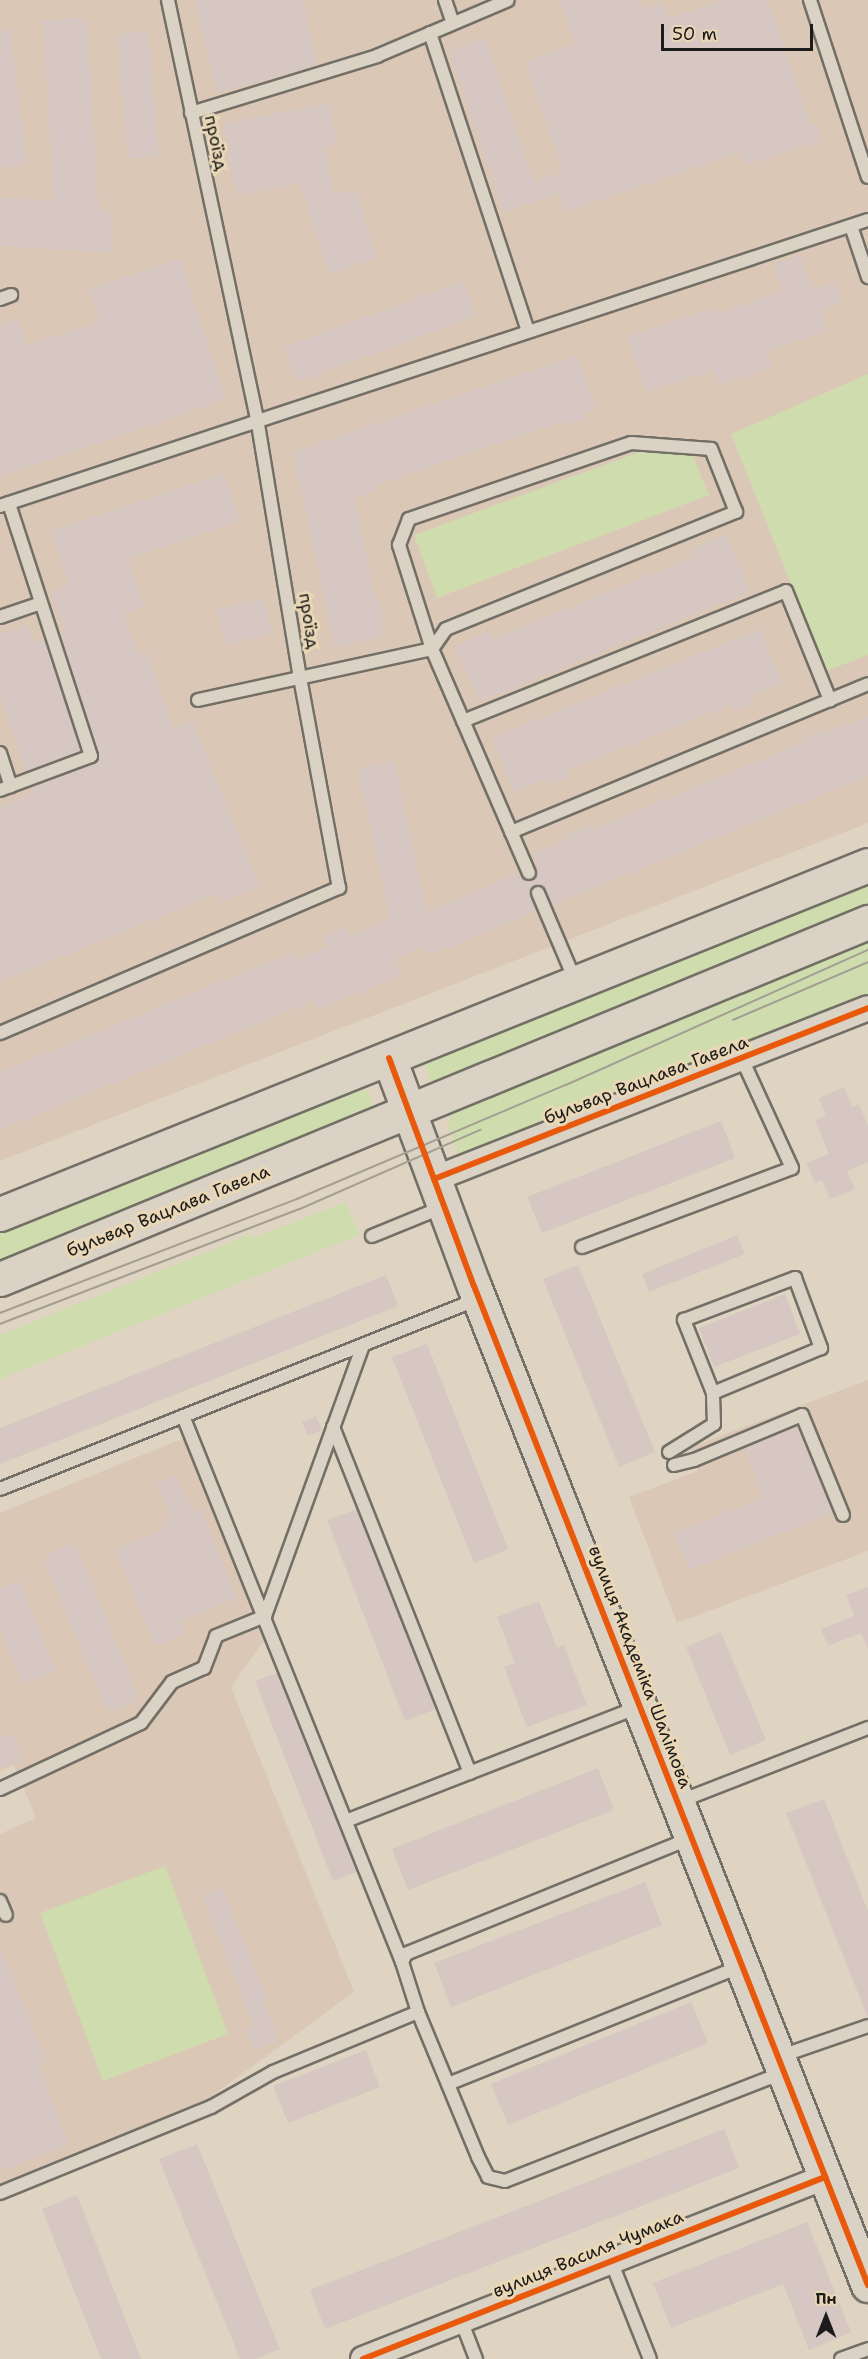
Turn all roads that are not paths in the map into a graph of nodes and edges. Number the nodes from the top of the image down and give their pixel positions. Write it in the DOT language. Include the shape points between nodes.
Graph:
graph roads {
  1 [pos="168,0"];
  2 [pos="445,0"];
  3 [pos="508,0"];
  4 [pos="810,0"];
  5 [pos="453,23"];
  6 [pos="430,33"];
  7 [pos="191,113"];
  8 [pos="868,177"];
  9 [pos="868,220"];
  10 [pos="851,226"];
  11 [pos="868,277"];
  12 [pos="528,331"];
  13 [pos="257,419"];
  14 [pos="5,504"];
  15 [pos="41,603"];
  16 [pos="0,617"];
  17 [pos="432,649"];
  18 [pos="300,678"];
  19 [pos="868,684"];
  20 [pos="198,700"];
  21 [pos="830,700"];
  22 [pos="463,721"];
  23 [pos="0,753"];
  24 [pos="5,788"];
  25 [pos="511,832"];
  26 [pos="868,865"];
  27 [pos="529,873"];
  28 [pos="538,893"];
  29 [pos="868,922"];
  30 [pos="577,984"];
  31 [pos="868,1008"];
  32 [pos="0,1033"];
  33 [pos="389,1058"];
  34 [pos="742,1059"];
  35 [pos="409,1113"];
  36 [pos="439,1193"];
  37 [pos="0,1214"];
  38 [pos="372,1236"];
  39 [pos="582,1247"];
  40 [pos="0,1279"];
  41 [pos="479,1298"];
  42 [pos="363,1346"];
  43 [pos="713,1393"];
  44 [pos="183,1416"];
  45 [pos="333,1426"];
  46 [pos="669,1452"];
  47 [pos="674,1465"];
  48 [pos="0,1489"];
  49 [pos="843,1515"];
  50 [pos="265,1616"];
  51 [pos="639,1706"];
  52 [pos="868,1728"];
  53 [pos="470,1773"];
  54 [pos="0,1789"];
  55 [pos="677,1802"];
  56 [pos="346,1821"];
  57 [pos="691,1838"];
  58 [pos="0,1901"];
  59 [pos="6,1915"];
  60 [pos="402,1962"];
  61 [pos="741,1966"];
  62 [pos="418,2012"];
  63 [pos="868,2026"];
  64 [pos="779,2065"];
  65 [pos="448,2084"];
  66 [pos="825,2177"];
  67 [pos="0,2193"];
  68 [pos="611,2261"];
  69 [pos="868,2285"];
  70 [pos="461,2320"];
  71 [pos="868,2349"];
  72 [pos="363,2359"];
  73 [pos="476,2359"];
  74 [pos="650,2359"];
  75 [pos="841,2359"];
  1 -- 7 [label="lane, проїзд"];
  2 -- 5 [label="lane"];
  3 -- 5 [label="lane"];
  4 -- 8 [label="lane"];
  5 -- 6 [label="lane"];
  6 -- 7 [label="lane" via="376,56"];
  6 -- 12 [label="lane"];
  7 -- 13 [label="lane, проїзд"];
  9 -- 10 [label="lane"];
  10 -- 11 [label="lane"];
  10 -- 12 [label="lane"];
  12 -- 13 [label="lane"];
  13 -- 14 [label="lane"];
  13 -- 18 [label="lane, проїзд"];
  14 -- 15 [label="lane"];
  15 -- 16 [label="lane"];
  15 -- 24 [label="lane" via="91,756"];
  17 -- 17 [label="lane" via="446,629 736,512 711,449 631,443 409,519 399,545"];
  17 -- 18 [label="lane"];
  17 -- 22 [label="lane"];
  18 -- 20 [label="lane"];
  18 -- 32 [label="lane, проїзд" via="339,888"];
  19 -- 21 [label="lane"];
  21 -- 22 [label="lane" via="786,591"];
  21 -- 25 [label="lane"];
  22 -- 25 [label="lane"];
  23 -- 24 [label="lane"];
  25 -- 27 [label="lane"];
  26 -- 30 [label="main road"];
  28 -- 30 [label="lane"];
  29 -- 35 [label="main road, бульвар Вацлава Гавела"];
  30 -- 33 [label="main road"];
  31 -- 34 [label="street, бульвар Вацлава Гавела"];
  33 -- 35 [label="main road, вулиця Академіка Шалімова"];
  33 -- 37 [label="main road"];
  34 -- 36 [label="street, бульвар Вацлава Гавела"];
  34 -- 39 [label="lane" via="792,1168"];
  35 -- 36 [label="main road, вулиця Академіка Шалімова"];
  35 -- 40 [label="main road, бульвар Вацлава Гавела"];
  36 -- 38 [label="lane"];
  36 -- 41 [label="main road, вулиця Академіка Шалімова"];
  41 -- 42 [label="lane"];
  41 -- 51 [label="main road, вулиця Академіка Шалімова"];
  42 -- 44 [label="lane"];
  42 -- 45 [label="lane"];
  43 -- 43 [label="lane" via="684,1320 795,1278 821,1348"];
  43 -- 46 [label="lane" via="714,1424"];
  44 -- 48 [label="lane"];
  44 -- 50 [label="lane"];
  45 -- 50 [label="lane"];
  45 -- 53 [label="lane"];
  47 -- 49 [label="lane" via="802,1415"];
  50 -- 54 [label="lane" via="216,1636 204,1668 172,1682 141,1723"];
  50 -- 56 [label="lane"];
  51 -- 53 [label="lane"];
  51 -- 55 [label="main road, вулиця Академіка Шалімова"];
  52 -- 55 [label="lane"];
  53 -- 56 [label="lane"];
  55 -- 57 [label="main road, вулиця Академіка Шалімова"];
  56 -- 60 [label="lane"];
  57 -- 60 [label="lane" via="406,1954"];
  57 -- 61 [label="main road, вулиця Академіка Шалімова"];
  58 -- 59 [label="lane"];
  60 -- 62 [label="lane"];
  61 -- 64 [label="main road, вулиця Академіка Шалімова"];
  61 -- 65 [label="lane"];
  62 -- 65 [label="lane"];
  62 -- 67 [label="lane" via="273,2072 211,2107"];
  63 -- 64 [label="lane"];
  64 -- 65 [label="lane" via="505,2181 488,2177"];
  64 -- 66 [label="main road, вулиця Академіка Шалімова"];
  66 -- 68 [label="street, вулиця Василя Чумака"];
  66 -- 69 [label="main road, вулиця Академіка Шалімова"];
  68 -- 70 [label="street, вулиця Василя Чумака"];
  68 -- 74 [label="lane"];
  70 -- 72 [label="street, вулиця Василя Чумака"];
  70 -- 73 [label="lane"];
  71 -- 75 [label="lane"];
}
